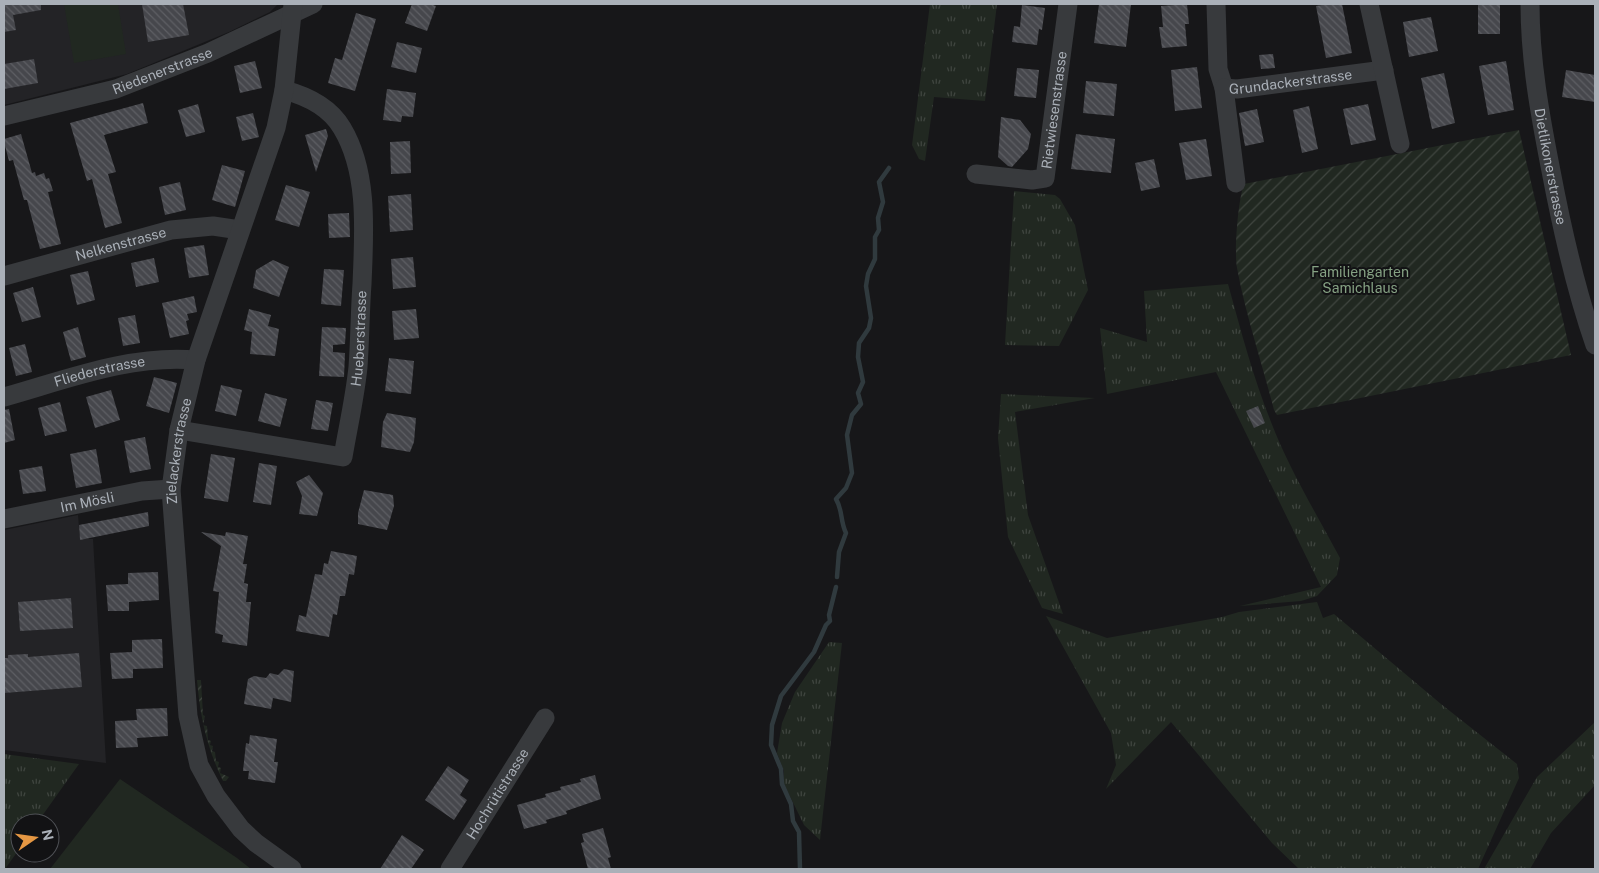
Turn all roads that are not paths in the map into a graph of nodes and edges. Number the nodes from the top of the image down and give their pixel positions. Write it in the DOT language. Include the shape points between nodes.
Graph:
graph roads {
  1 [pos="313,4"];
  2 [pos="1068,4"];
  3 [pos="1216,4"];
  4 [pos="1370,4"];
  5 [pos="1530,4"];
  6 [pos="293,8"];
  7 [pos="1384,70"];
  8 [pos="1224,88"];
  9 [pos="284,90"];
  10 [pos="4,116"];
  11 [pos="1400,144"];
  12 [pos="976,174"];
  13 [pos="1236,183"];
  14 [pos="240,230"];
  15 [pos="4,276"];
  16 [pos="1592,326"];
  17 [pos="1595,345"];
  18 [pos="196,360"];
  19 [pos="4,397"];
  20 [pos="179,430"];
  21 [pos="172,489"];
  22 [pos="4,519"];
  23 [pos="545,718"];
  24 [pos="292,869"];
  25 [pos="450,869"];
  1 -- 6 [label="street, Riedenerstrasse"];
  2 -- 12 [label="street, Rietwiesenstrasse" via="1045,178 1032,180"];
  3 -- 8 [label="street, Grundackerstrasse" via="1218,69"];
  4 -- 7 [label="street"];
  5 -- 16 [label="street, Dietlikonerstrasse" via="1532,64 1566,247"];
  6 -- 9 [label="street, Zielackerstrasse" via="286,48"];
  6 -- 10 [label="street, Riedenerstrasse" via="208,53 116,89"];
  7 -- 8 [label="street, Grundackerstrasse"];
  7 -- 11 [label="street"];
  8 -- 13 [label="street"];
  9 -- 14 [label="street, Zielackerstrasse" via="276,128"];
  9 -- 20 [label="street, Hueberstrasse" via="306,96 326,109 341,126 352,146 361,191 364,238 358,368 343,457"];
  14 -- 15 [label="street, Nelkenstrasse" via="213,226 171,230"];
  14 -- 18 [label="street, Zielackerstrasse"];
  16 -- 17 [label="street, Dietlikonerstrasse"];
  18 -- 19 [label="street, Fliederstrasse" via="180,358 140,362"];
  18 -- 20 [label="street, Zielackerstrasse"];
  20 -- 21 [label="street, Zielackerstrasse"];
  21 -- 22 [label="street, Im Mösli" via="142,491"];
  21 -- 24 [label="street, Zielackerstrasse" via="188,716 200,765 216,796 241,829"];
  23 -- 25 [label="street, Hochrütistrasse"];
}
